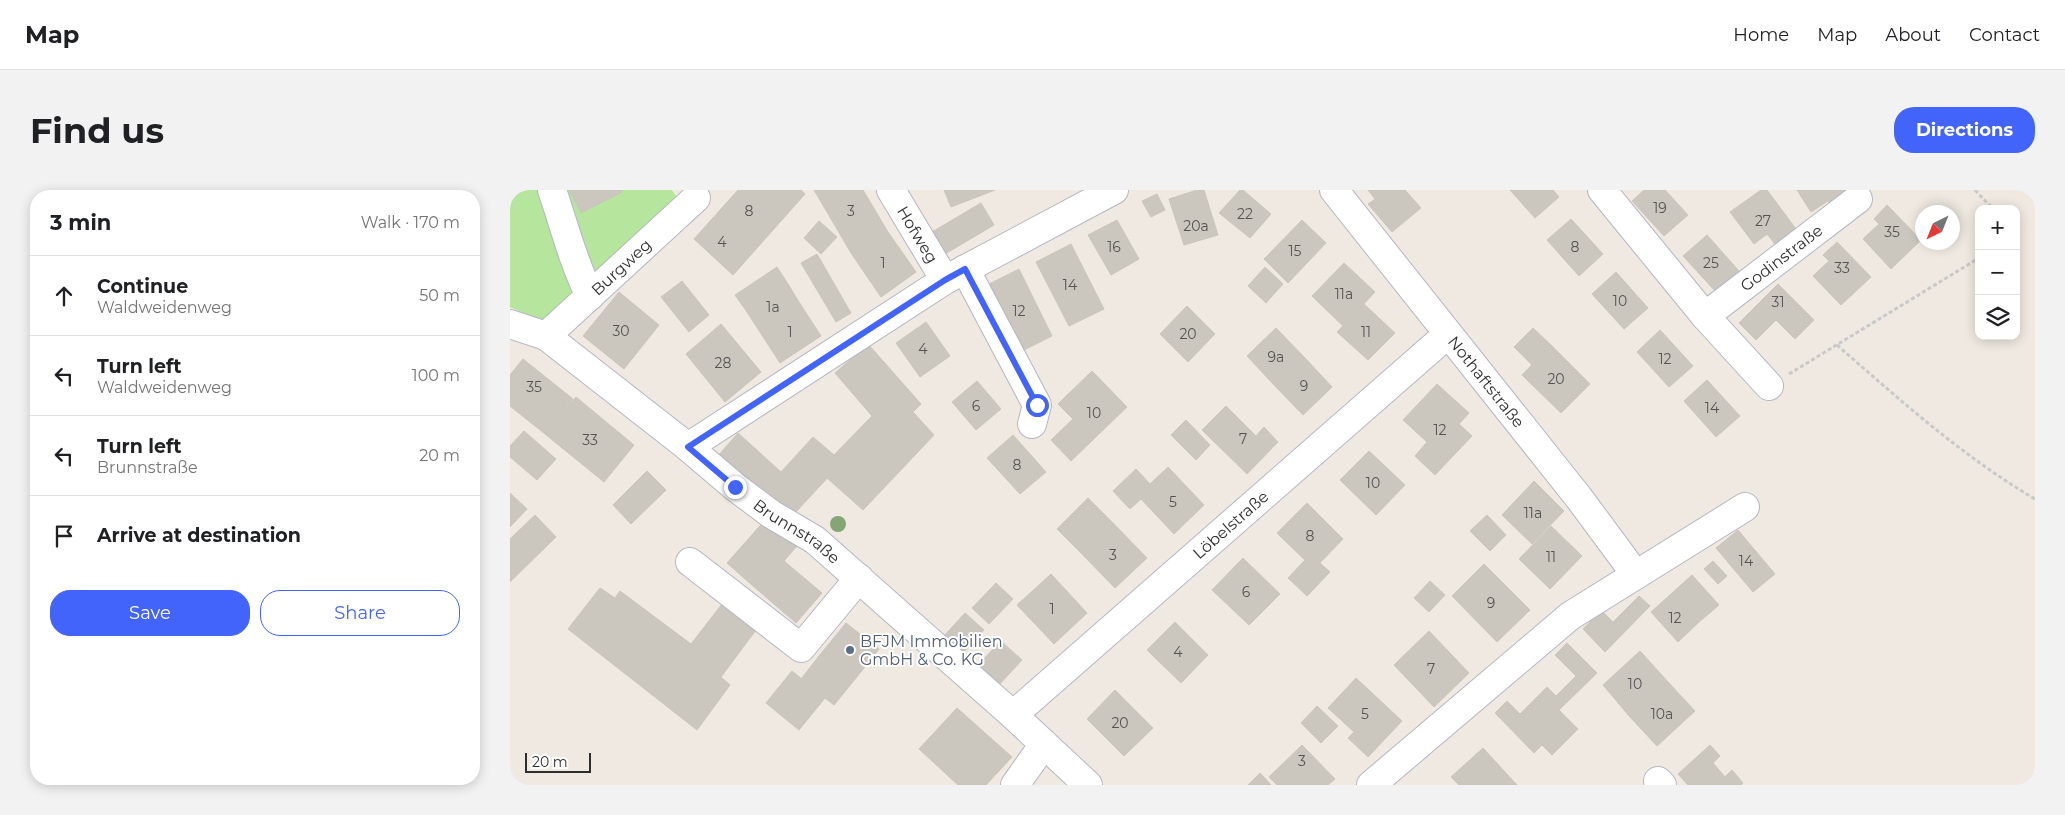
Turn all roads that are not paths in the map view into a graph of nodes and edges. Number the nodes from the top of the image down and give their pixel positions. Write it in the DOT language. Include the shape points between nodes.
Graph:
graph roads {
  1 [pos="552,190"];
  2 [pos="891,190"];
  3 [pos="1114,190"];
  4 [pos="1334,190"];
  5 [pos="1602,190"];
  6 [pos="696,198"];
  7 [pos="1858,198"];
  8 [pos="955,274"];
  9 [pos="590,296"];
  10 [pos="1705,316"];
  11 [pos="510,324"];
  12 [pos="1448,334"];
  13 [pos="546,336"];
  14 [pos="1769,386"];
  15 [pos="1032,424"];
  16 [pos="688,447"];
  17 [pos="1745,507"];
  18 [pos="690,562"];
  19 [pos="1636,575"];
  20 [pos="859,578"];
  21 [pos="1013,715"];
  22 [pos="1044,744"];
  23 [pos="1015,785"];
  24 [pos="1088,785"];
  25 [pos="1371,785"];
  1 -- 9 [label="street" via="577,270"];
  2 -- 8 [label="street, Hofweg"];
  3 -- 8 [label="street"];
  4 -- 12 [label="street, Nothaftstraße"];
  5 -- 10 [label="street"];
  6 -- 9 [label="street, Burgweg"];
  7 -- 10 [label="street, Godinstraße"];
  8 -- 15 [label="street, Hofweg" via="1037,405"];
  8 -- 16 [label="street"];
  9 -- 13 [label="street, Burgweg"];
  10 -- 14 [label="street"];
  11 -- 13 [label="street, Brunnstraße"];
  12 -- 19 [label="street, Nothaftstraße"];
  12 -- 21 [label="street, Löbelstraße"];
  13 -- 16 [label="street, Brunnstraße"];
  16 -- 20 [label="street, Brunnstraße" via="771,514 815,540"];
  17 -- 19 [label="street"];
  18 -- 20 [label="street" via="801,648"];
  19 -- 25 [label="street" via="1570,616"];
  20 -- 21 [label="street, Brunnstraße"];
  21 -- 22 [label="street, Brunnstraße"];
  22 -- 23 [label="street"];
  22 -- 24 [label="street, Brunnstraße"];
}
